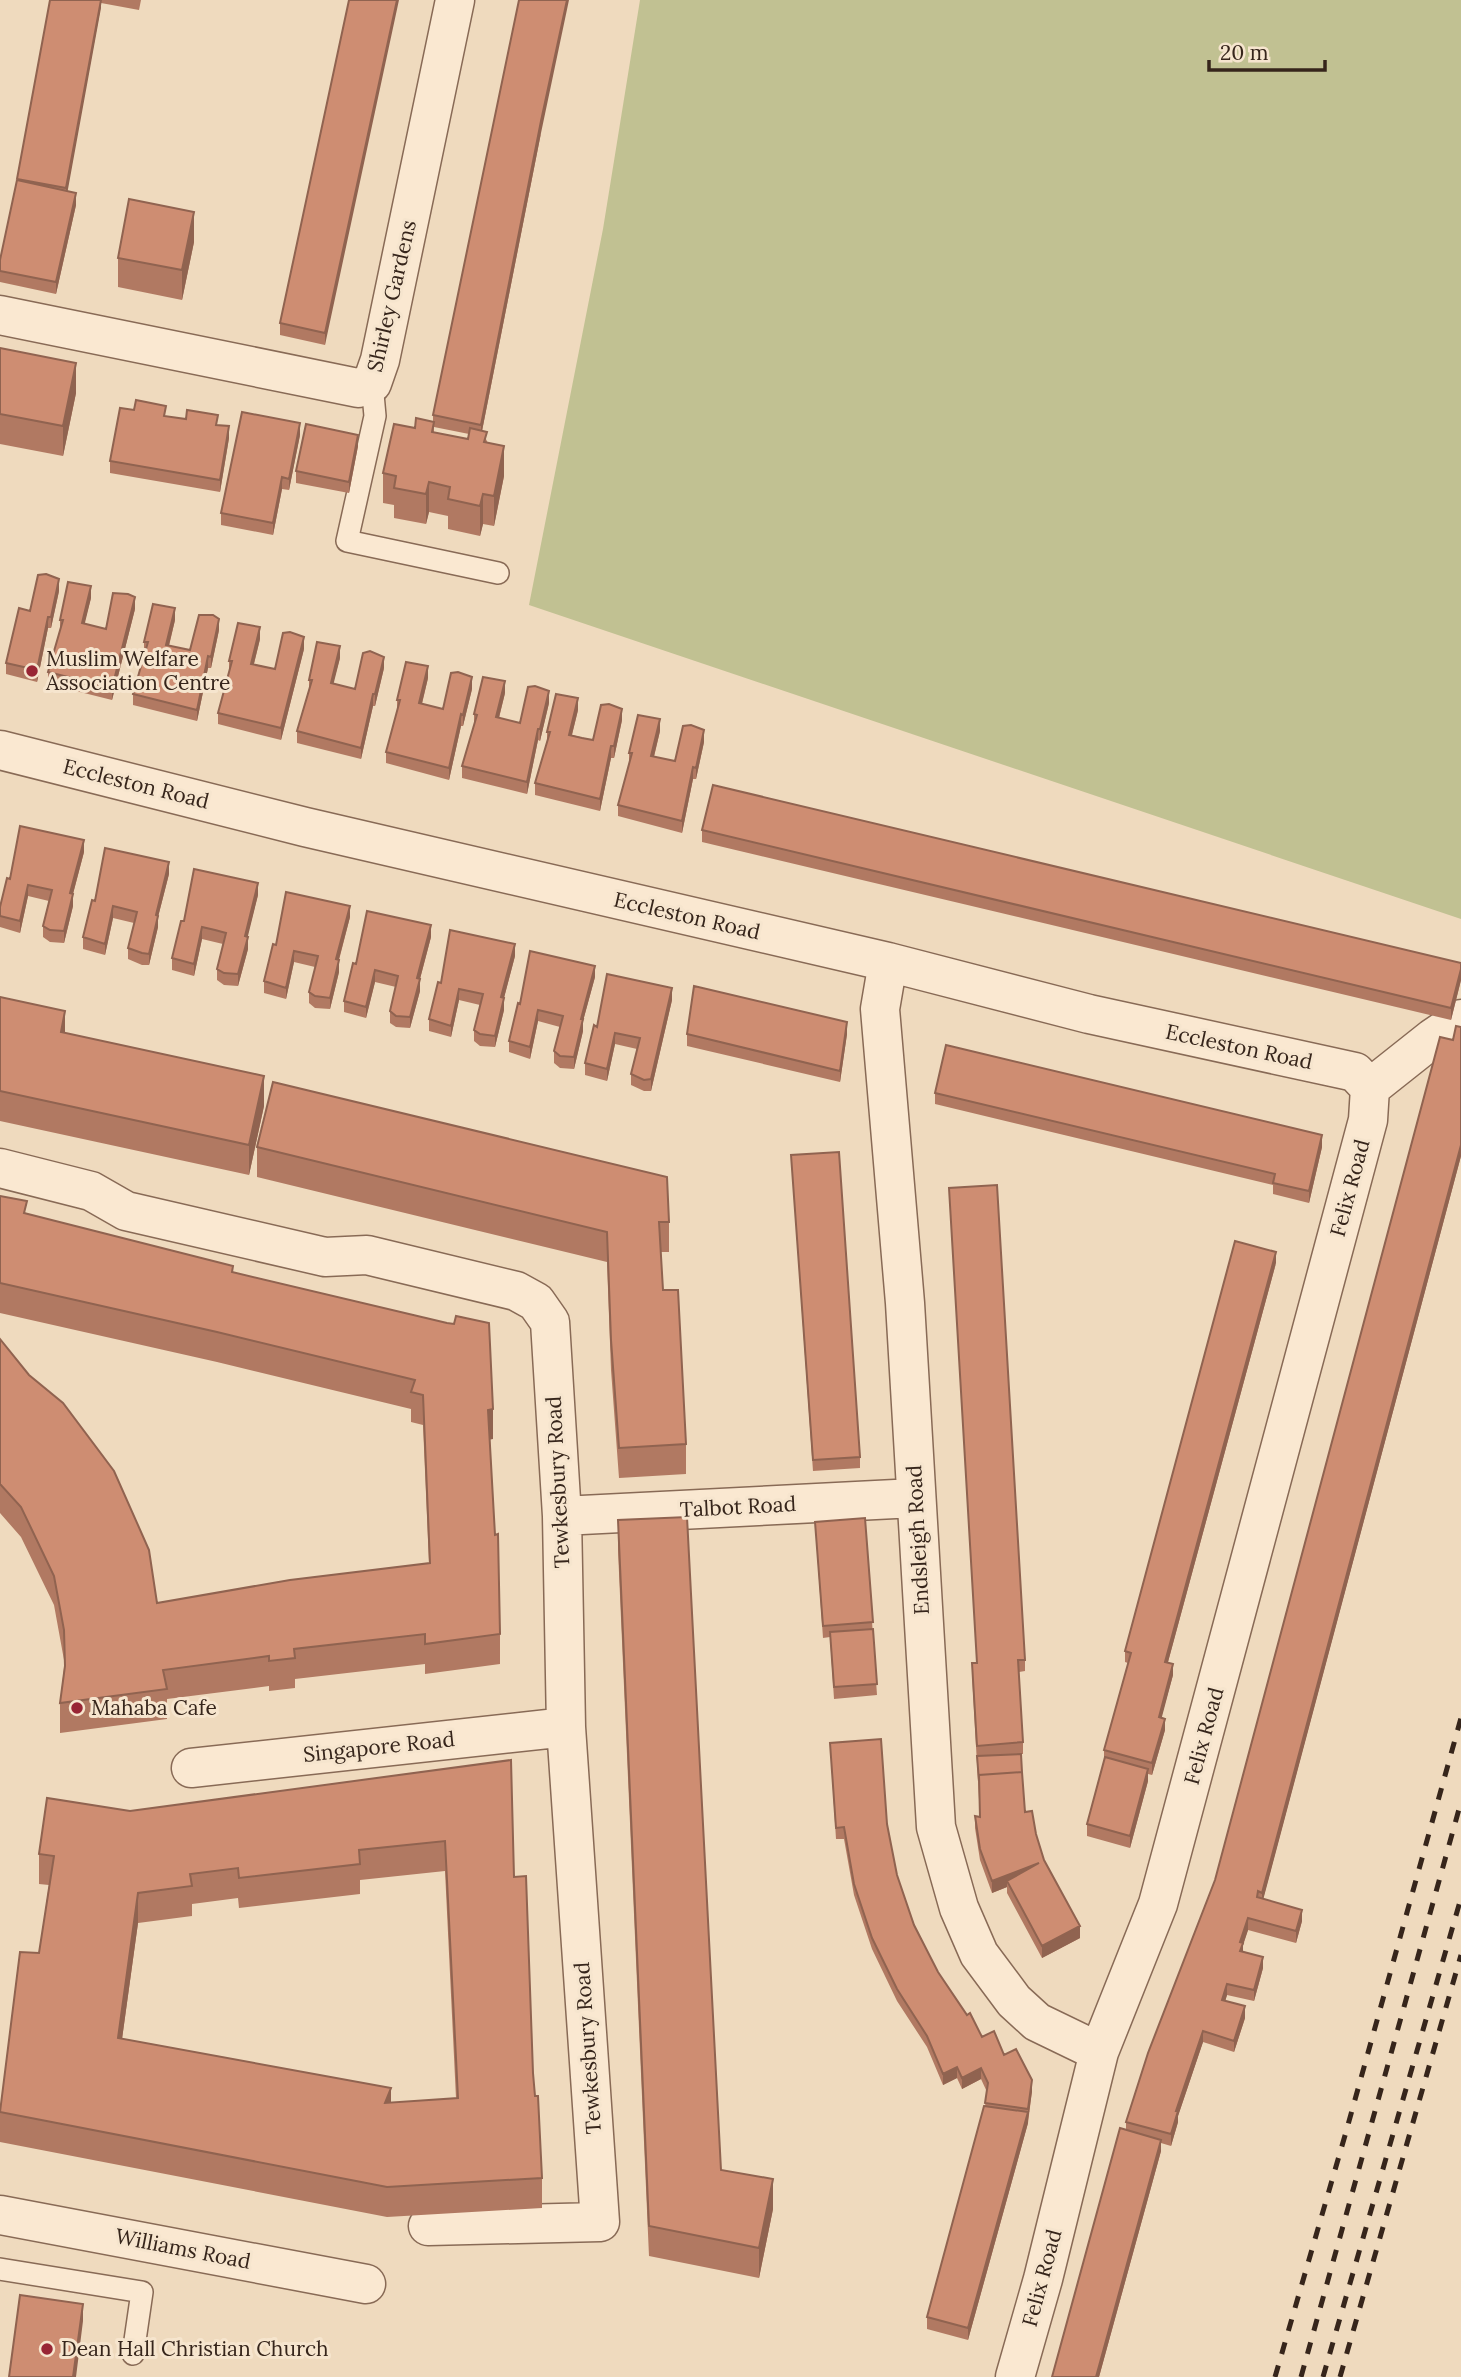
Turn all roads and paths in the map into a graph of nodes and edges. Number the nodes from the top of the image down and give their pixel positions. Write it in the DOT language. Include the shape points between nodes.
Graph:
graph roads {
  1 [pos="455,0"];
  2 [pos="0,316"];
  3 [pos="372,383"];
  4 [pos="498,573"];
  5 [pos="0,750"];
  6 [pos="888,962"];
  7 [pos="1461,1019"];
  8 [pos="1370,1088"];
  9 [pos="0,1168"];
  10 [pos="915,1498"];
  11 [pos="562,1516"];
  12 [pos="566,1727"];
  13 [pos="191,1768"];
  14 [pos="1099,2052"];
  15 [pos="0,2215"];
  16 [pos="428,2226"];
  17 [pos="0,2269"];
  18 [pos="366,2284"];
  19 [pos="134,2354"];
  20 [pos="1015,2377"];
  1 -- 3 [label="street, Shirley Gardens"];
  2 -- 3 [label="street, Shirley Gardens" via="358,388"];
  3 -- 4 [label="lane" via="375,415 347,541"];
  5 -- 6 [label="street, Eccleston Road" via="318,830"];
  6 -- 8 [label="street, Eccleston Road" via="1089,1014 1355,1072"];
  6 -- 10 [label="street, Endsleigh Road" via="880,1009 905,1303"];
  7 -- 8 [label="street"];
  8 -- 14 [label="street, Felix Road" via="1368,1120 1158,1904"];
  9 -- 11 [label="street, Tewkesbury Road" via="91,1191 127,1211 325,1257 367,1255 516,1290 536,1302 550,1322"];
  10 -- 11 [label="street, Talbot Road"];
  10 -- 14 [label="street, Endsleigh Road" via="936,1827 959,1908 979,1954 1014,2001 1037,2022"];
  11 -- 12 [label="street, Tewkesbury Road"];
  12 -- 13 [label="street, Singapore Road"];
  12 -- 16 [label="street, Tewkesbury Road" via="600,2222"];
  14 -- 20 [label="street, Felix Road"];
  15 -- 18 [label="street, Williams Road"];
  17 -- 19 [label="lane" via="142,2292"];
}
